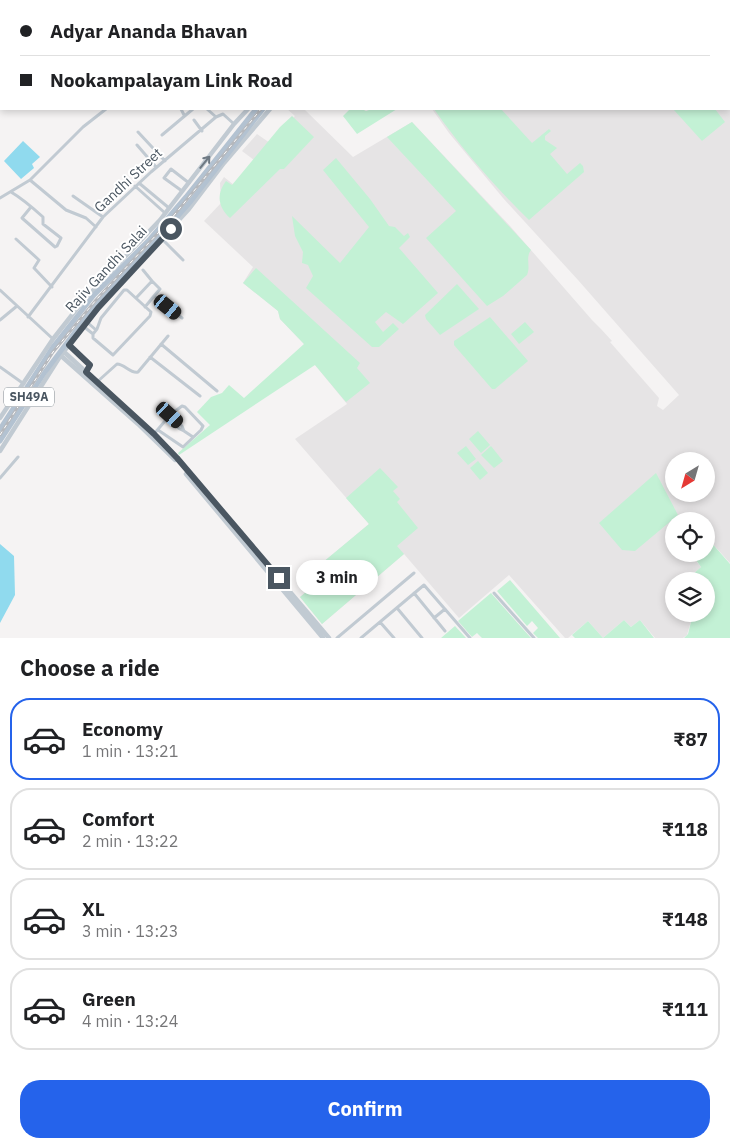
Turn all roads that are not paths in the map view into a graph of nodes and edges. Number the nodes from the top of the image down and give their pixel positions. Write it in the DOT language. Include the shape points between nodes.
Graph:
graph roads {
  1 [pos="105,110"];
  2 [pos="181,110"];
  3 [pos="192,110"];
  4 [pos="208,110"];
  5 [pos="247,110"];
  6 [pos="255,110"];
  7 [pos="263,110"];
  8 [pos="269,110"];
  9 [pos="184,115"];
  10 [pos="216,117"];
  11 [pos="194,120"];
  12 [pos="234,124"];
  13 [pos="202,130"];
  14 [pos="138,132"];
  15 [pos="162,135"];
  16 [pos="137,145"];
  17 [pos="165,160"];
  18 [pos="156,167"];
  19 [pos="30,180"];
  20 [pos="139,183"];
  21 [pos="190,183"];
  22 [pos="135,186"];
  23 [pos="11,192"];
  24 [pos="183,192"];
  25 [pos="73,196"];
  26 [pos="0,198"];
  27 [pos="101,204"];
  28 [pos="31,207"];
  29 [pos="95,211"];
  30 [pos="167,211"];
  31 [pos="103,218"];
  32 [pos="43,224"];
  33 [pos="96,227"];
  34 [pos="37,231"];
  35 [pos="16,239"];
  36 [pos="162,239"];
  37 [pos="183,260"];
  38 [pos="34,268"];
  39 [pos="143,270"];
  40 [pos="30,271"];
  41 [pos="152,281"];
  42 [pos="52,287"];
  43 [pos="0,290"];
  44 [pos="154,296"];
  45 [pos="136,298"];
  46 [pos="16,306"];
  47 [pos="145,307"];
  48 [pos="28,317"];
  49 [pos="182,318"];
  50 [pos="0,320"];
  51 [pos="85,324"];
  52 [pos="96,330"];
  53 [pos="93,334"];
  54 [pos="168,336"];
  55 [pos="55,341"];
  56 [pos="161,344"];
  57 [pos="69,345"];
  58 [pos="61,352"];
  59 [pos="150,358"];
  60 [pos="0,366"];
  61 [pos="86,372"];
  62 [pos="97,382"];
  63 [pos="25,385"];
  64 [pos="217,390"];
  65 [pos="200,396"];
  66 [pos="170,415"];
  67 [pos="0,418"];
  68 [pos="166,419"];
  69 [pos="0,428"];
  70 [pos="184,430"];
  71 [pos="156,432"];
  72 [pos="194,437"];
  73 [pos="0,441"];
  74 [pos="0,451"];
  75 [pos="18,457"];
  76 [pos="0,478"];
  77 [pos="414,573"];
  78 [pos="414,593"];
  79 [pos="494,593"];
  80 [pos="397,608"];
  81 [pos="445,608"];
  82 [pos="434,618"];
  83 [pos="380,622"];
  84 [pos="445,631"];
  85 [pos="364,637"];
  86 [pos="323,638"];
  87 [pos="329,638"];
  88 [pos="337,638"];
  89 [pos="394,638"];
  90 [pos="422,638"];
  91 [pos="470,638"];
  92 [pos="534,638"];
  1 -- 19 [label="street"];
  2 -- 9 [label="street"];
  3 -- 9 [label="street"];
  4 -- 10 [label="street"];
  5 -- 12 [label="street"];
  6 -- 55 [label="main road, Rajiv Gandhi Salai / SH49A" via="150,239 94,295"];
  7 -- 58 [label="main road, Rajiv Gandhi Salai / SH49A" via="191,201 99,300"];
  8 -- 36 [label="street"];
  9 -- 15 [label="street"];
  10 -- 12 [label="street" via="223,114"];
  10 -- 13 [label="street, Gandhi Street"];
  11 -- 13 [label="street"];
  21 -- 12 [label="street, one-way"];
  13 -- 17 [label="street, Gandhi Street"];
  14 -- 17 [label="street"];
  16 -- 18 [label="street"];
  17 -- 18 [label="street, Gandhi Street"];
  18 -- 20 [label="street, Gandhi Street"];
  19 -- 23 [label="street"];
  19 -- 33 [label="street" via="68,211 86,218"];
  20 -- 22 [label="street, Gandhi Street"];
  20 -- 30 [label="street"];
  21 -- 24 [label="street"];
  21 -- 24 [label="street" via="171,170 164,178"];
  22 -- 30 [label="street"];
  22 -- 31 [label="street, Gandhi Street"];
  23 -- 26 [label="street"];
  23 -- 28 [label="street"];
  24 -- 30 [label="street"];
  25 -- 29 [label="street"];
  27 -- 29 [label="street"];
  28 -- 32 [label="street" via="43,217"];
  28 -- 34 [label="street" via="22,218"];
  29 -- 31 [label="street"];
  30 -- 55 [label="street" via="83,301"];
  31 -- 33 [label="street, Gandhi Street"];
  32 -- 34 [label="street"];
  32 -- 34 [label="street" via="61,238 57,246"];
  33 -- 42 [label="street, Gandhi Street"];
  35 -- 38 [label="street" via="39,260"];
  36 -- 37 [label="street"];
  36 -- 51 [label="street"];
  38 -- 40 [label="street"];
  38 -- 42 [label="street"];
  39 -- 41 [label="street"];
  41 -- 44 [label="street" via="160,289"];
  41 -- 45 [label="street"];
  42 -- 48 [label="street, Gandhi Street"];
  43 -- 46 [label="street"];
  44 -- 47 [label="street"];
  44 -- 49 [label="street"];
  45 -- 47 [label="street"];
  45 -- 52 [label="street" via="124,290 101,318"];
  46 -- 48 [label="street"];
  46 -- 50 [label="street"];
  47 -- 53 [label="street" via="151,312 150,316 115,354 112,355 93,338"];
  48 -- 55 [label="street"];
  51 -- 52 [label="street"];
  51 -- 53 [label="street"];
  51 -- 57 [label="street"];
  52 -- 53 [label="street"];
  54 -- 56 [label="street"];
  55 -- 63 [label="main road, Rajiv Gandhi Salai / SH49A"];
  56 -- 59 [label="street"];
  56 -- 64 [label="street"];
  57 -- 58 [label="street"];
  57 -- 61 [label="street" via="90,365"];
  58 -- 61 [label="street"];
  58 -- 73 [label="main road, Rajiv Gandhi Salai / SH49A"];
  58 -- 74 [label="street"];
  58 -- 86 [label="street" via="178,463"];
  59 -- 62 [label="street" via="136,372 120,364 114,365"];
  59 -- 65 [label="street"];
  60 -- 63 [label="street"];
  61 -- 62 [label="street"];
  62 -- 71 [label="street"];
  63 -- 67 [label="street"];
  63 -- 69 [label="main road, Rajiv Gandhi Salai / SH49A"];
  66 -- 68 [label="street"];
  66 -- 70 [label="street"];
  66 -- 72 [label="street" via="185,407 203,424"];
  68 -- 70 [label="street"];
  68 -- 71 [label="street"];
  70 -- 72 [label="street"];
  71 -- 72 [label="street" via="182,447"];
  71 -- 87 [label="street"];
  75 -- 76 [label="street"];
  77 -- 88 [label="street"];
  78 -- 80 [label="street"];
  78 -- 81 [label="street" via="424,584"];
  78 -- 82 [label="street"];
  79 -- 92 [label="street"];
  80 -- 83 [label="street"];
  80 -- 90 [label="street"];
  81 -- 82 [label="street"];
  81 -- 91 [label="street"];
  82 -- 84 [label="street"];
  83 -- 85 [label="street"];
  83 -- 89 [label="street"];
}
